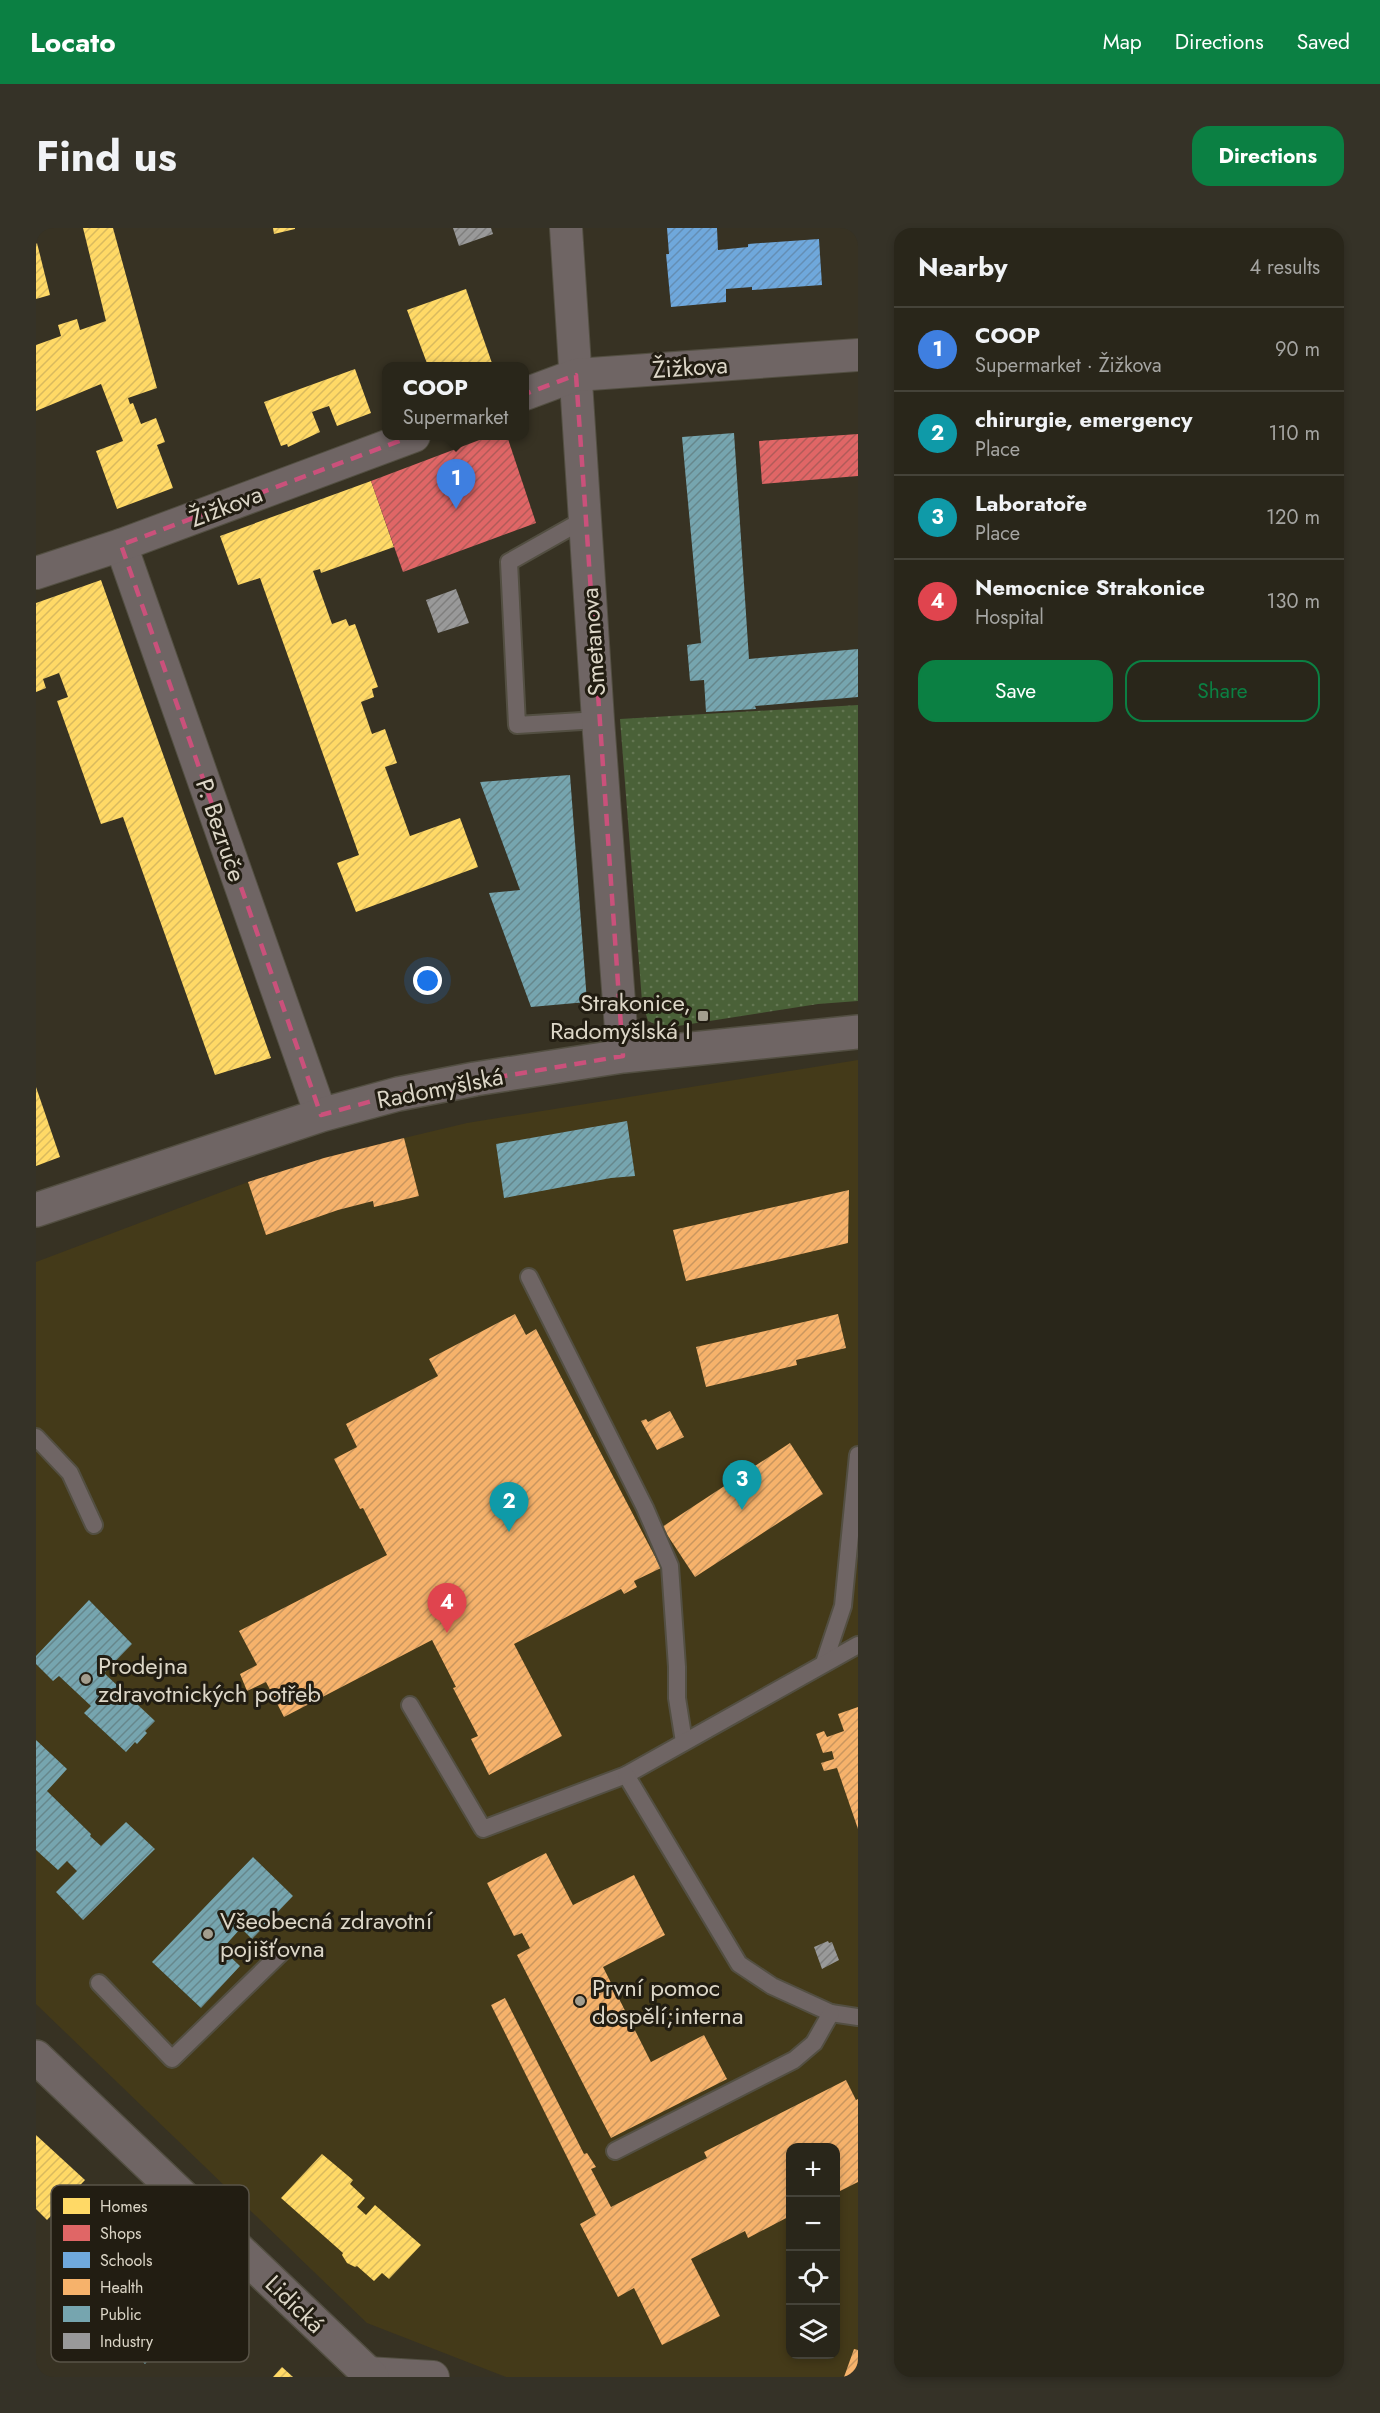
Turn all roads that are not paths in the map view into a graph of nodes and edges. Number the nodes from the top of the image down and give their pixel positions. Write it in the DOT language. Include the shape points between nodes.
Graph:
graph roads {
  1 [pos="566,228"];
  2 [pos="858,355"];
  3 [pos="576,375"];
  4 [pos="529,393"];
  5 [pos="401,440"];
  6 [pos="585,519"];
  7 [pos="121,545"];
  8 [pos="36,573"];
  9 [pos="598,720"];
  10 [pos="858,1033"];
  11 [pos="623,1056"];
  12 [pos="321,1115"];
  13 [pos="36,1210"];
  14 [pos="529,1277"];
  15 [pos="36,1437"];
  16 [pos="858,1455"];
  17 [pos="94,1526"];
  18 [pos="858,1645"];
  19 [pos="824,1663"];
  20 [pos="410,1705"];
  21 [pos="684,1742"];
  22 [pos="626,1775"];
  23 [pos="281,1953"];
  24 [pos="99,1983"];
  25 [pos="831,2013"];
  26 [pos="858,2017"];
  27 [pos="36,2057"];
  28 [pos="615,2151"];
  29 [pos="170,2185"];
  30 [pos="249,2260"];
  31 [pos="370,2375"];
  32 [pos="433,2377"];
  1 -- 3 [label="street, Smetanova"];
  2 -- 3 [label="street, Žižkova"];
  3 -- 4 [label="street, Žižkova"];
  3 -- 6 [label="street, Smetanova"];
  5 -- 7 [label="street, Žižkova"];
  6 -- 9 [label="street, Smetanova"];
  6 -- 9 [label="lane" via="509,562 517,724"];
  7 -- 8 [label="street, Žižkova"];
  7 -- 12 [label="street, P. Bezruče"];
  9 -- 11 [label="street, Smetanova"];
  10 -- 11 [label="street, Radomyšlská"];
  11 -- 12 [label="street, Radomyšlská" via="442,1085"];
  12 -- 13 [label="street, Radomyšlská"];
  14 -- 21 [label="lane" via="670,1566 677,1698"];
  15 -- 17 [label="lane" via="70,1473"];
  16 -- 19 [label="lane" via="843,1606"];
  18 -- 19 [label="lane"];
  19 -- 21 [label="lane"];
  20 -- 22 [label="lane" via="483,1829"];
  21 -- 22 [label="lane"];
  22 -- 25 [label="lane" via="740,1964 772,1986"];
  23 -- 24 [label="lane" via="172,2059"];
  25 -- 26 [label="lane"];
  25 -- 28 [label="lane" via="814,2043 794,2060"];
  27 -- 29 [label="street, Lidická"];
  30 -- 31 [label="street, Lidická"];
  31 -- 32 [label="street"];
}
